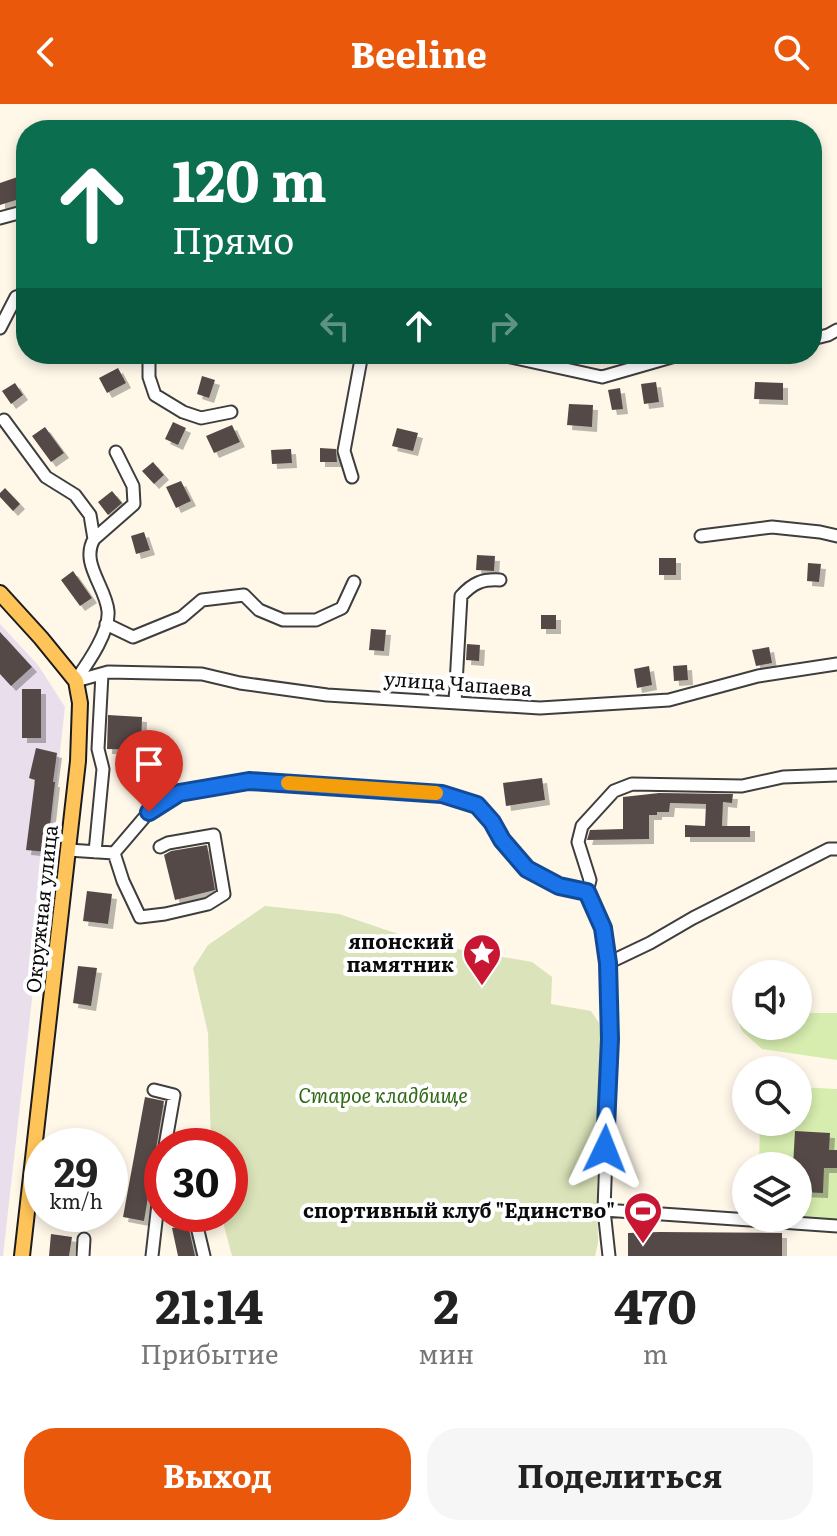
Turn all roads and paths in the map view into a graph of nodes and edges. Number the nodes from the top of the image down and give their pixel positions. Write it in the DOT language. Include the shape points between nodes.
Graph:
graph roads {
  1 [pos="16,297"];
  2 [pos="0,328"];
  3 [pos="149,364"];
  4 [pos="360,364"];
  5 [pos="543,364"];
  6 [pos="647,364"];
  7 [pos="231,412"];
  8 [pos="4,420"];
  9 [pos="116,452"];
  10 [pos="352,477"];
  11 [pos="701,536"];
  12 [pos="837,536"];
  13 [pos="94,539"];
  14 [pos="500,580"];
  15 [pos="354,582"];
  16 [pos="0,593"];
  17 [pos="106,624"];
  18 [pos="836,662"];
  19 [pos="102,674"];
  20 [pos="76,681"];
  21 [pos="455,702"];
  22 [pos="837,775"];
  23 [pos="160,847"];
  24 [pos="837,849"];
  25 [pos="68,850"];
  26 [pos="95,852"];
  27 [pos="114,853"];
  28 [pos="587,892"];
  29 [pos="608,963"];
  30 [pos="154,1090"];
  31 [pos="168,1128"];
  32 [pos="604,1210"];
  33 [pos="837,1226"];
  34 [pos="155,1232"];
  35 [pos="198,1232"];
  36 [pos="84,1239"];
  37 [pos="22,1256"];
  38 [pos="83,1256"];
  39 [pos="152,1256"];
  40 [pos="204,1256"];
  41 [pos="609,1256"];
  1 -- 2 [label="street"];
  3 -- 7 [label="street" via="155,395 183,412 201,418"];
  4 -- 10 [label="street" via="344,451"];
  5 -- 6 [label="street" via="602,377"];
  8 -- 13 [label="street" via="46,477 75,495 90,515"];
  9 -- 13 [label="street" via="133,486 134,504"];
  11 -- 12 [label="street" via="772,527"];
  13 -- 17 [label="street" via="90,561 108,611"];
  14 -- 21 [label="street" via="472,585 461,596"];
  15 -- 17 [label="street" via="342,608 316,620 283,620 259,610 244,595 202,600 182,617 133,637"];
  16 -- 20 [label="main road"];
  17 -- 20 [label="street"];
  18 -- 21 [label="street, улица Чапаева" via="669,700 540,708"];
  19 -- 20 [label="street, улица Чапаева"];
  19 -- 21 [label="street, улица Чапаева" via="202,674 327,695"];
  19 -- 26 [label="street" via="98,749 103,769"];
  20 -- 25 [label="main road, Окружная улица" via="78,761"];
  22 -- 28 [label="street" via="783,777 742,786 632,784 614,791 582,826 578,842 590,880"];
  23 -- 27 [label="street" via="214,835 224,894 208,904 140,917"];
  24 -- 29 [label="street"];
  25 -- 26 [label="street"];
  25 -- 37 [label="main road, Окружная улица"];
  26 -- 27 [label="street"];
  27 -- 28 [label="street" via="149,812 179,793 249,781 442,794 477,805 527,869 559,886"];
  28 -- 29 [label="street" via="603,928"];
  29 -- 32 [label="street"];
  30 -- 31 [label="street" via="174,1095"];
  32 -- 33 [label="street"];
  32 -- 41 [label="street"];
  34 -- 39 [label="street"];
  35 -- 40 [label="street"];
  36 -- 38 [label="street"];
}
